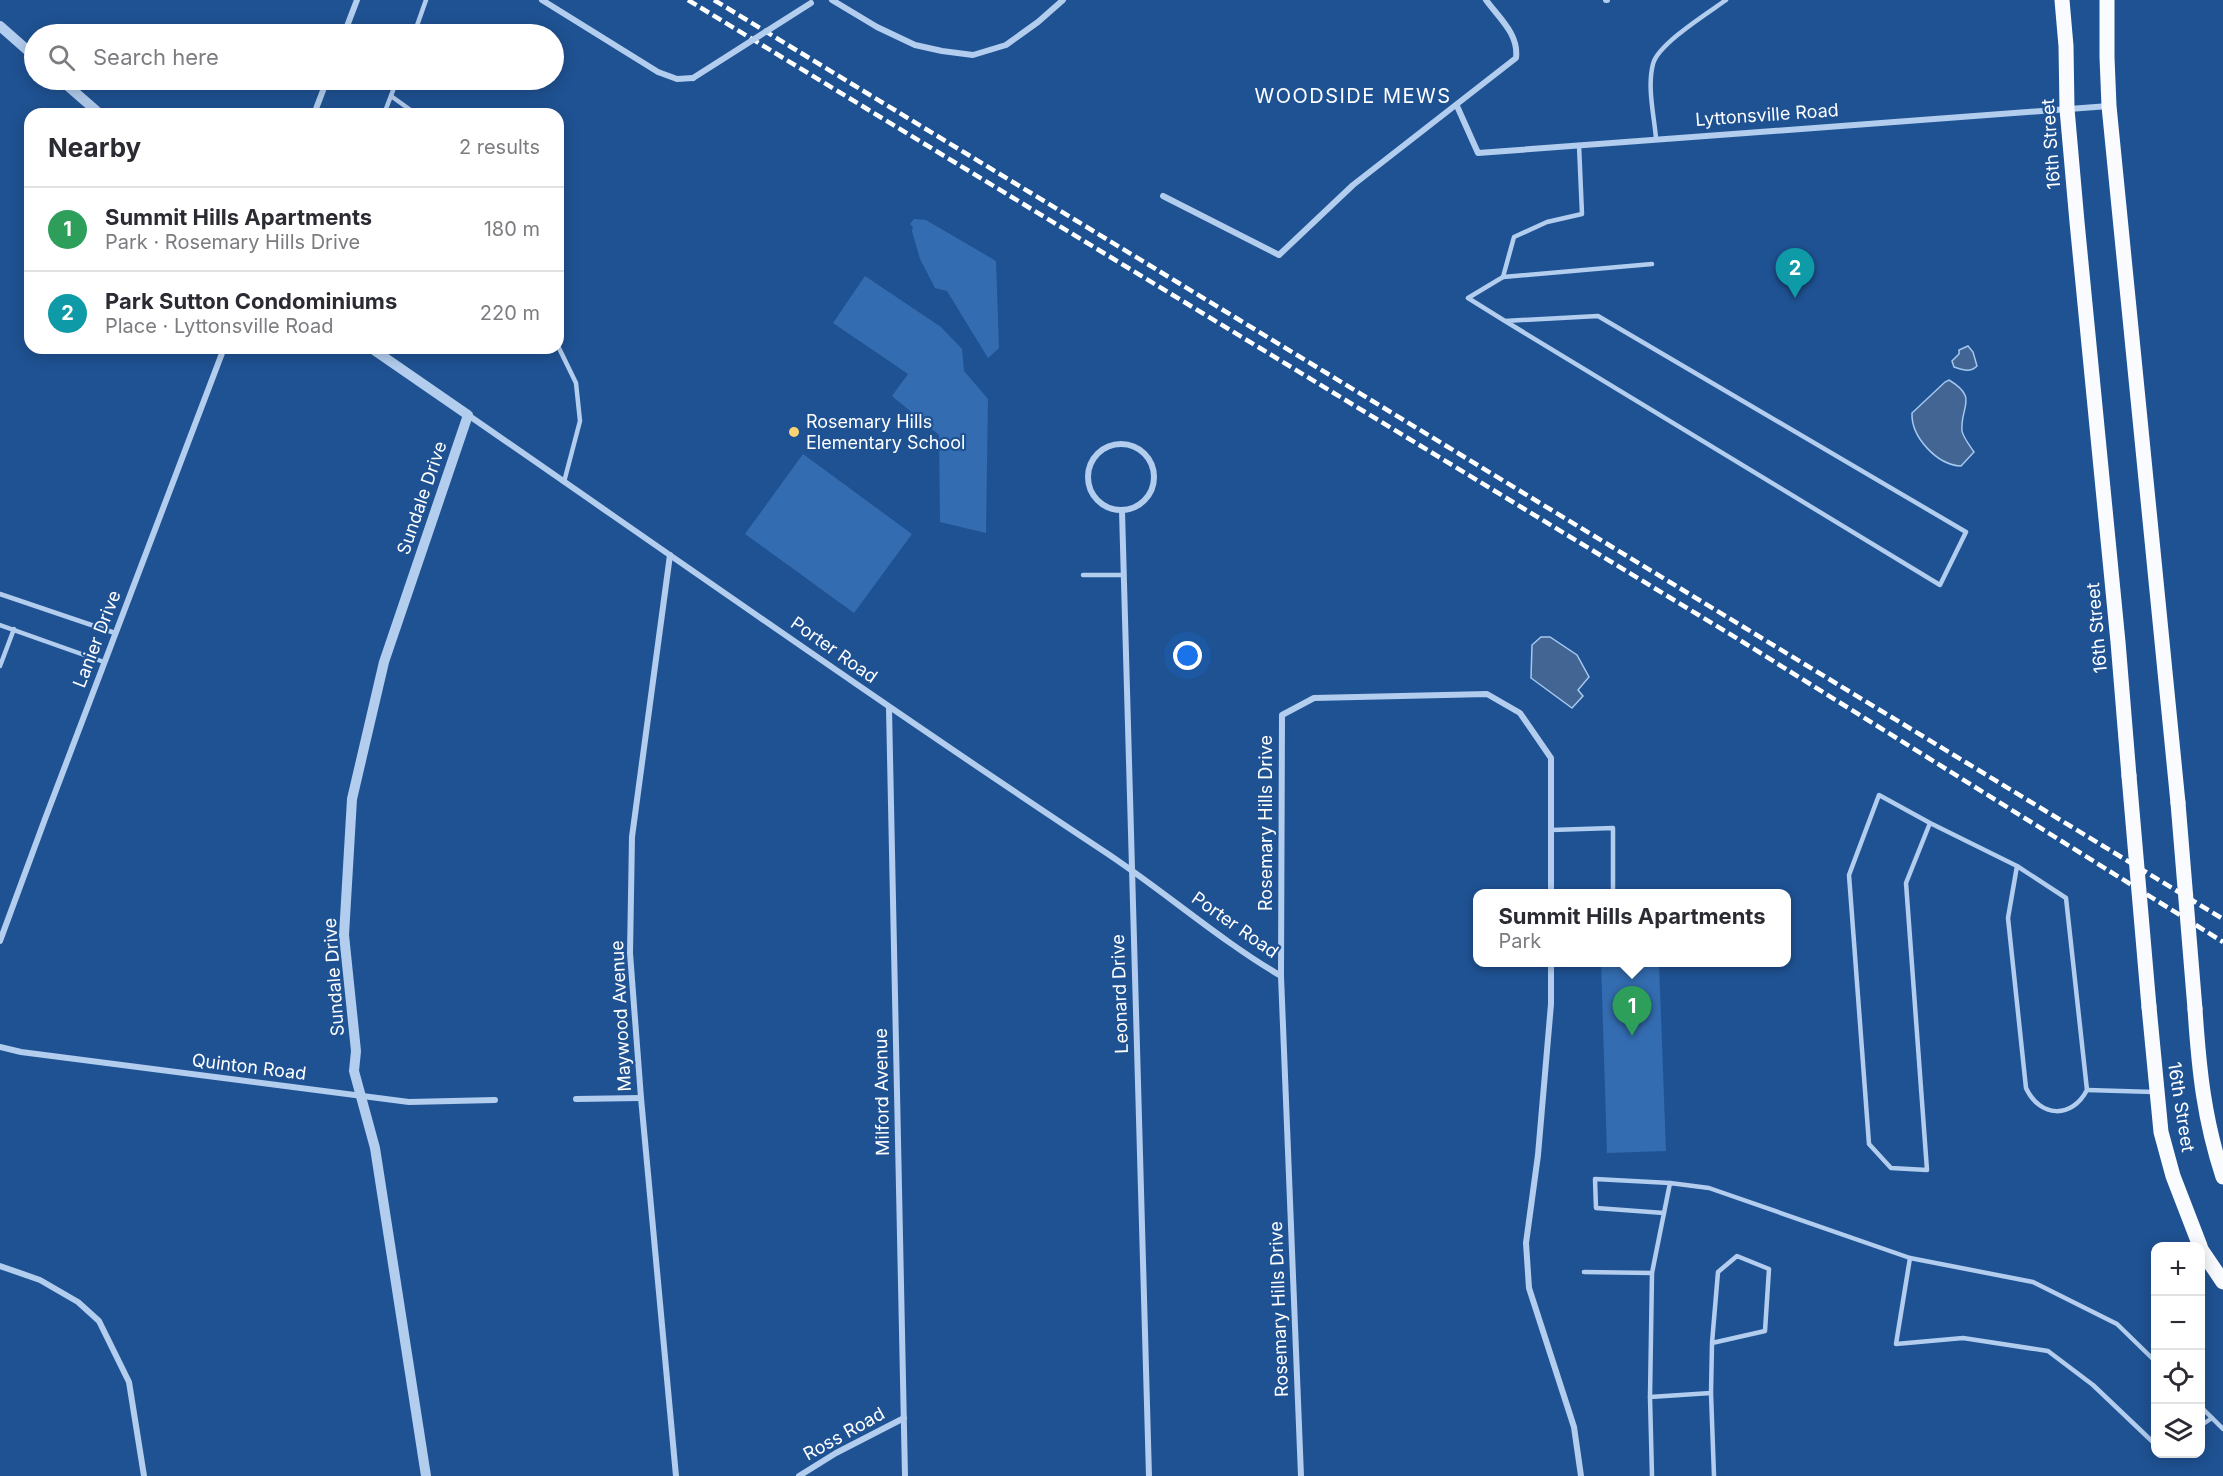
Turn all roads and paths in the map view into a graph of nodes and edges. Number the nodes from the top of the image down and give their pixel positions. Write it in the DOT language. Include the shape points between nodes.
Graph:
graph roads {
  1 [pos="357,0"];
  2 [pos="426,0"];
  3 [pos="542,0"];
  4 [pos="832,0"];
  5 [pos="1063,0"];
  6 [pos="1486,0"];
  7 [pos="1726,0"];
  8 [pos="2062,0"];
  9 [pos="2108,0"];
  10 [pos="813,1"];
  11 [pos="348,24"];
  12 [pos="418,24"];
  13 [pos="0,26"];
  14 [pos="24,47"];
  15 [pos="72,90"];
  16 [pos="323,90"];
  17 [pos="393,90"];
  18 [pos="391,96"];
  19 [pos="1456,106"];
  20 [pos="2109,106"];
  21 [pos="93,108"];
  22 [pos="316,108"];
  23 [pos="386,108"];
  24 [pos="408,108"];
  25 [pos="2067,109"];
  26 [pos="1656,138"];
  27 [pos="1579,146"];
  28 [pos="1163,196"];
  29 [pos="1652,264"];
  30 [pos="1503,277"];
  31 [pos="1505,321"];
  32 [pos="223,354"];
  33 [pos="380,354"];
  34 [pos="562,354"];
  35 [pos="468,415"];
  36 [pos="564,482"];
  37 [pos="1122,511"];
  38 [pos="670,555"];
  39 [pos="1083,575"];
  40 [pos="1124,575"];
  41 [pos="0,594"];
  42 [pos="0,625"];
  43 [pos="14,629"];
  44 [pos="116,633"];
  45 [pos="104,662"];
  46 [pos="0,666"];
  47 [pos="889,708"];
  48 [pos="1930,823"];
  49 [pos="1551,830"];
  50 [pos="2017,866"];
  51 [pos="1131,869"];
  52 [pos="1551,889"];
  53 [pos="1613,889"];
  54 [pos="0,941"];
  55 [pos="1551,967"];
  56 [pos="1281,976"];
  57 [pos="0,1047"];
  58 [pos="2087,1090"];
  59 [pos="2156,1092"];
  60 [pos="360,1097"];
  61 [pos="640,1098"];
  62 [pos="576,1099"];
  63 [pos="495,1100"];
  64 [pos="2223,1178"];
  65 [pos="1670,1183"];
  66 [pos="1664,1213"];
  67 [pos="2197,1242"];
  68 [pos="2205,1255"];
  69 [pos="1910,1258"];
  70 [pos="0,1266"];
  71 [pos="1584,1272"];
  72 [pos="1652,1273"];
  73 [pos="2223,1282"];
  74 [pos="1712,1343"];
  75 [pos="2151,1357"];
  76 [pos="1711,1393"];
  77 [pos="1650,1397"];
  78 [pos="2205,1411"];
  79 [pos="904,1418"];
  80 [pos="2212,1418"];
  81 [pos="2205,1423"];
  82 [pos="2223,1429"];
  83 [pos="2151,1440"];
  84 [pos="144,1476"];
  85 [pos="426,1476"];
  86 [pos="676,1476"];
  87 [pos="799,1476"];
  88 [pos="905,1476"];
  89 [pos="1149,1476"];
  90 [pos="1301,1476"];
  91 [pos="1581,1476"];
  92 [pos="1652,1476"];
  93 [pos="1714,1476"];
  1 -- 11 [label="street"];
  2 -- 12 [label="lane"];
  3 -- 10 [label="street, bridge" via="658,72 677,79 693,78"];
  4 -- 5 [label="street" via="915,45 973,55 1006,45"];
  6 -- 19 [label="street" via="1513,35 1516,58"];
  7 -- 26 [label="lane" via="1662,48 1653,61"];
  8 -- 25 [label="main road, 16th Street"];
  9 -- 20 [label="main road, 16th Street"];
  13 -- 14 [label="street"];
  15 -- 21 [label="street"];
  16 -- 22 [label="street"];
  17 -- 18 [label="lane"];
  18 -- 23 [label="lane"];
  18 -- 24 [label="lane"];
  19 -- 27 [label="street, Lyttonsville Road" via="1478,153"];
  19 -- 28 [label="street" via="1353,185 1279,255"];
  20 -- 25 [label="street, Lyttonsville Road"];
  20 -- 64 [label="main road, 16th Street, bridge" via="2178,803 2200,1081"];
  25 -- 26 [label="street, Lyttonsville Road"];
  25 -- 59 [label="main road, 16th Street, bridge"];
  26 -- 27 [label="street, Lyttonsville Road"];
  27 -- 30 [label="lane" via="1582,214 1547,222 1514,237"];
  29 -- 30 [label="lane"];
  30 -- 31 [label="lane" via="1468,298"];
  31 -- 31 [label="lane" via="1598,316 1966,532 1940,585"];
  32 -- 44 [label="street, Lanier Drive"];
  33 -- 35 [label="street, Porter Road"];
  34 -- 36 [label="lane" via="576,383 580,421"];
  35 -- 36 [label="street, Porter Road"];
  35 -- 60 [label="street, Sundale Drive" via="384,662 352,798 344,935 356,1051 354,1071"];
  36 -- 38 [label="street, Porter Road"];
  37 -- 37 [label="street" via="1142,504 1154,487 1155,477 1149,457 1141,449 1121,443 1101,450 1089,467 1088,478 1089,488 1102,505"];
  37 -- 40 [label="street, Leonard Drive"];
  38 -- 47 [label="street, Porter Road"];
  38 -- 61 [label="street, Maywood Avenue" via="632,837 630,954"];
  39 -- 40 [label="lane"];
  40 -- 51 [label="street, Leonard Drive"];
  41 -- 44 [label="lane"];
  42 -- 43 [label="lane"];
  43 -- 45 [label="lane"];
  43 -- 46 [label="lane"];
  44 -- 45 [label="street, Lanier Drive"];
  45 -- 54 [label="street, Lanier Drive"];
  47 -- 51 [label="street, Porter Road"];
  47 -- 79 [label="street, Milford Avenue"];
  48 -- 48 [label="lane" via="1879,795 1849,875 1869,1144 1891,1168 1927,1170 1906,883"];
  48 -- 50 [label="lane"];
  49 -- 52 [label="street, Rosemary Hills Drive"];
  49 -- 53 [label="lane" via="1613,828"];
  49 -- 56 [label="street, Rosemary Hills Drive" via="1551,758 1520,712 1487,694 1314,698 1282,715"];
  50 -- 58 [label="lane" via="2066,898"];
  50 -- 58 [label="lane" via="2008,918 2026,1088 2037,1105 2056,1111 2076,1106"];
  51 -- 56 [label="street, Porter Road" via="1247,956"];
  51 -- 89 [label="street, Leonard Drive"];
  55 -- 91 [label="street" via="1542,1109 1526,1242 1529,1288 1574,1427"];
  56 -- 90 [label="street, Rosemary Hills Drive"];
  57 -- 60 [label="street, Quinton Road"];
  58 -- 59 [label="lane"];
  59 -- 67 [label="main road, 16th Street" via="2161,1132 2173,1176"];
  60 -- 63 [label="street, Quinton Road" via="409,1102"];
  60 -- 85 [label="street, Sundale Drive" via="375,1148"];
  61 -- 62 [label="street"];
  61 -- 86 [label="street, Maywood Avenue"];
  65 -- 66 [label="lane"];
  65 -- 66 [label="lane" via="1595,1179 1596,1208"];
  65 -- 69 [label="lane" via="1709,1188"];
  66 -- 72 [label="lane"];
  68 -- 73 [label="main road, 16th Street"];
  69 -- 75 [label="lane" via="2033,1282 2117,1324"];
  69 -- 83 [label="lane" via="1896,1344 1963,1338 2048,1352 2093,1385"];
  70 -- 84 [label="street" via="40,1280 78,1302 99,1321 129,1382"];
  71 -- 72 [label="lane"];
  72 -- 77 [label="lane"];
  74 -- 74 [label="lane" via="1718,1272 1737,1256 1768,1269 1765,1331"];
  74 -- 76 [label="lane"];
  76 -- 77 [label="lane"];
  76 -- 93 [label="lane"];
  77 -- 92 [label="lane"];
  78 -- 80 [label="lane"];
  79 -- 87 [label="street, Ross Road"];
  79 -- 88 [label="street, Milford Avenue"];
  80 -- 81 [label="lane"];
  80 -- 82 [label="lane"];
}
